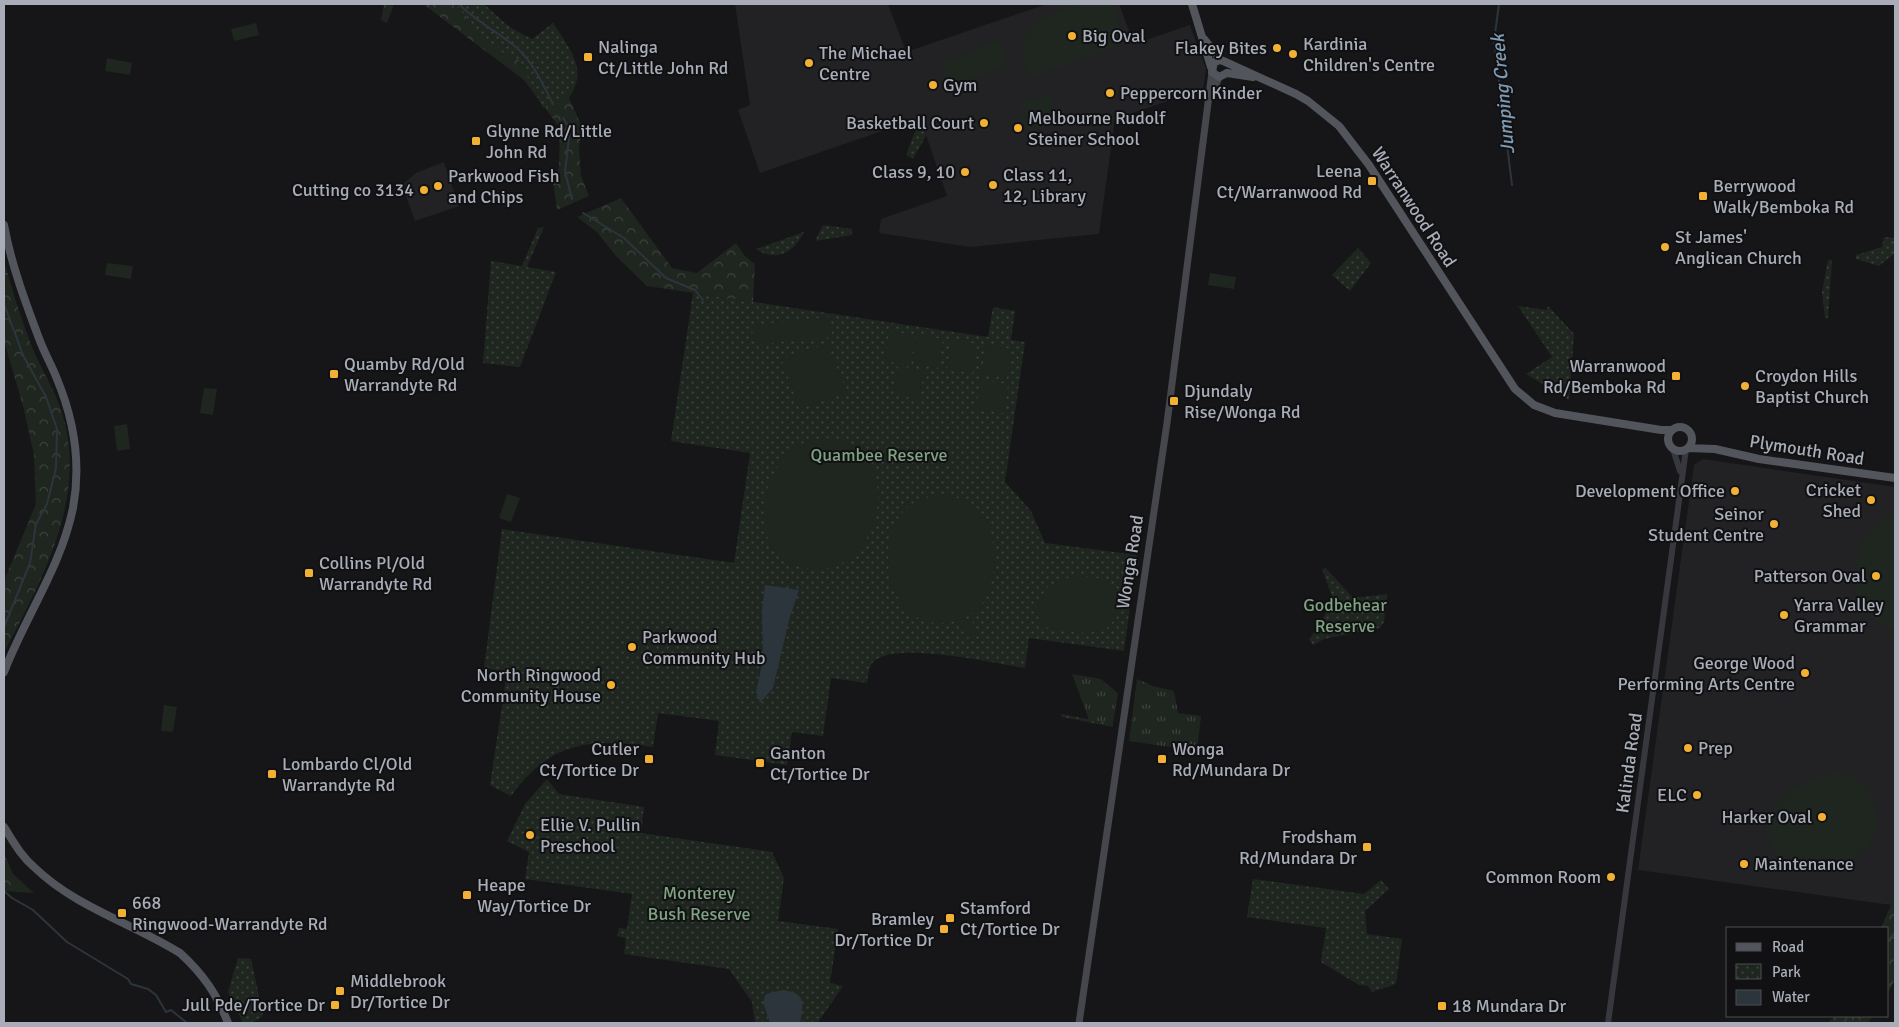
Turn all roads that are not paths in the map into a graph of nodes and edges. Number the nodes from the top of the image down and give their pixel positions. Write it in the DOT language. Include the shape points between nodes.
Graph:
graph roads {
  1 [pos="1192,4"];
  2 [pos="1204,38"];
  3 [pos="1224,62"];
  4 [pos="1217,72"];
  5 [pos="1255,77"];
  6 [pos="4,225"];
  7 [pos="1643,427"];
  8 [pos="1672,430"];
  9 [pos="1691,435"];
  10 [pos="1668,441"];
  11 [pos="1687,448"];
  12 [pos="1674,449"];
  13 [pos="1715,449"];
  14 [pos="1684,459"];
  15 [pos="1682,477"];
  16 [pos="1895,478"];
  17 [pos="4,672"];
  18 [pos="4,827"];
  19 [pos="228,1023"];
  20 [pos="1079,1023"];
  21 [pos="1608,1023"];
  1 -- 2 [label="main road, Wonga Road"];
  2 -- 3 [label="main road, Wonga Road"];
  2 -- 4 [label="main road, Wonga Road"];
  3 -- 4 [label="main road"];
  3 -- 4 [label="main road" via="1214,62"];
  3 -- 5 [label="main road, Warranwood Road"];
  4 -- 5 [label="main road, Warranwood Road"];
  4 -- 20 [label="main road, Wonga Road" via="1209,106 1167,423"];
  5 -- 7 [label="main road, Warranwood Road" via="1308,101 1349,137 1515,389 1534,405 1555,413"];
  6 -- 17 [label="main road" via="7,244 40,342 66,408 77,461 72,509 65,536"];
  7 -- 8 [label="main road"];
  7 -- 10 [label="main road"];
  8 -- 9 [label="main road" via="1684,428"];
  8 -- 10 [label="main road"];
  9 -- 11 [label="main road"];
  9 -- 13 [label="main road, Plymouth Road"];
  10 -- 12 [label="main road"];
  11 -- 12 [label="main road"];
  11 -- 13 [label="main road, Plymouth Road"];
  11 -- 14 [label="street, Kalinda Road"];
  12 -- 15 [label="street, Kalinda Road"];
  13 -- 14 [label="street" via="1693,452"];
  13 -- 16 [label="main road, Plymouth Road" via="1764,460"];
  14 -- 15 [label="street, Kalinda Road"];
  15 -- 21 [label="street, Kalinda Road"];
  18 -- 19 [label="main road" via="33,867 57,887 180,953 197,968 212,989"];
}
